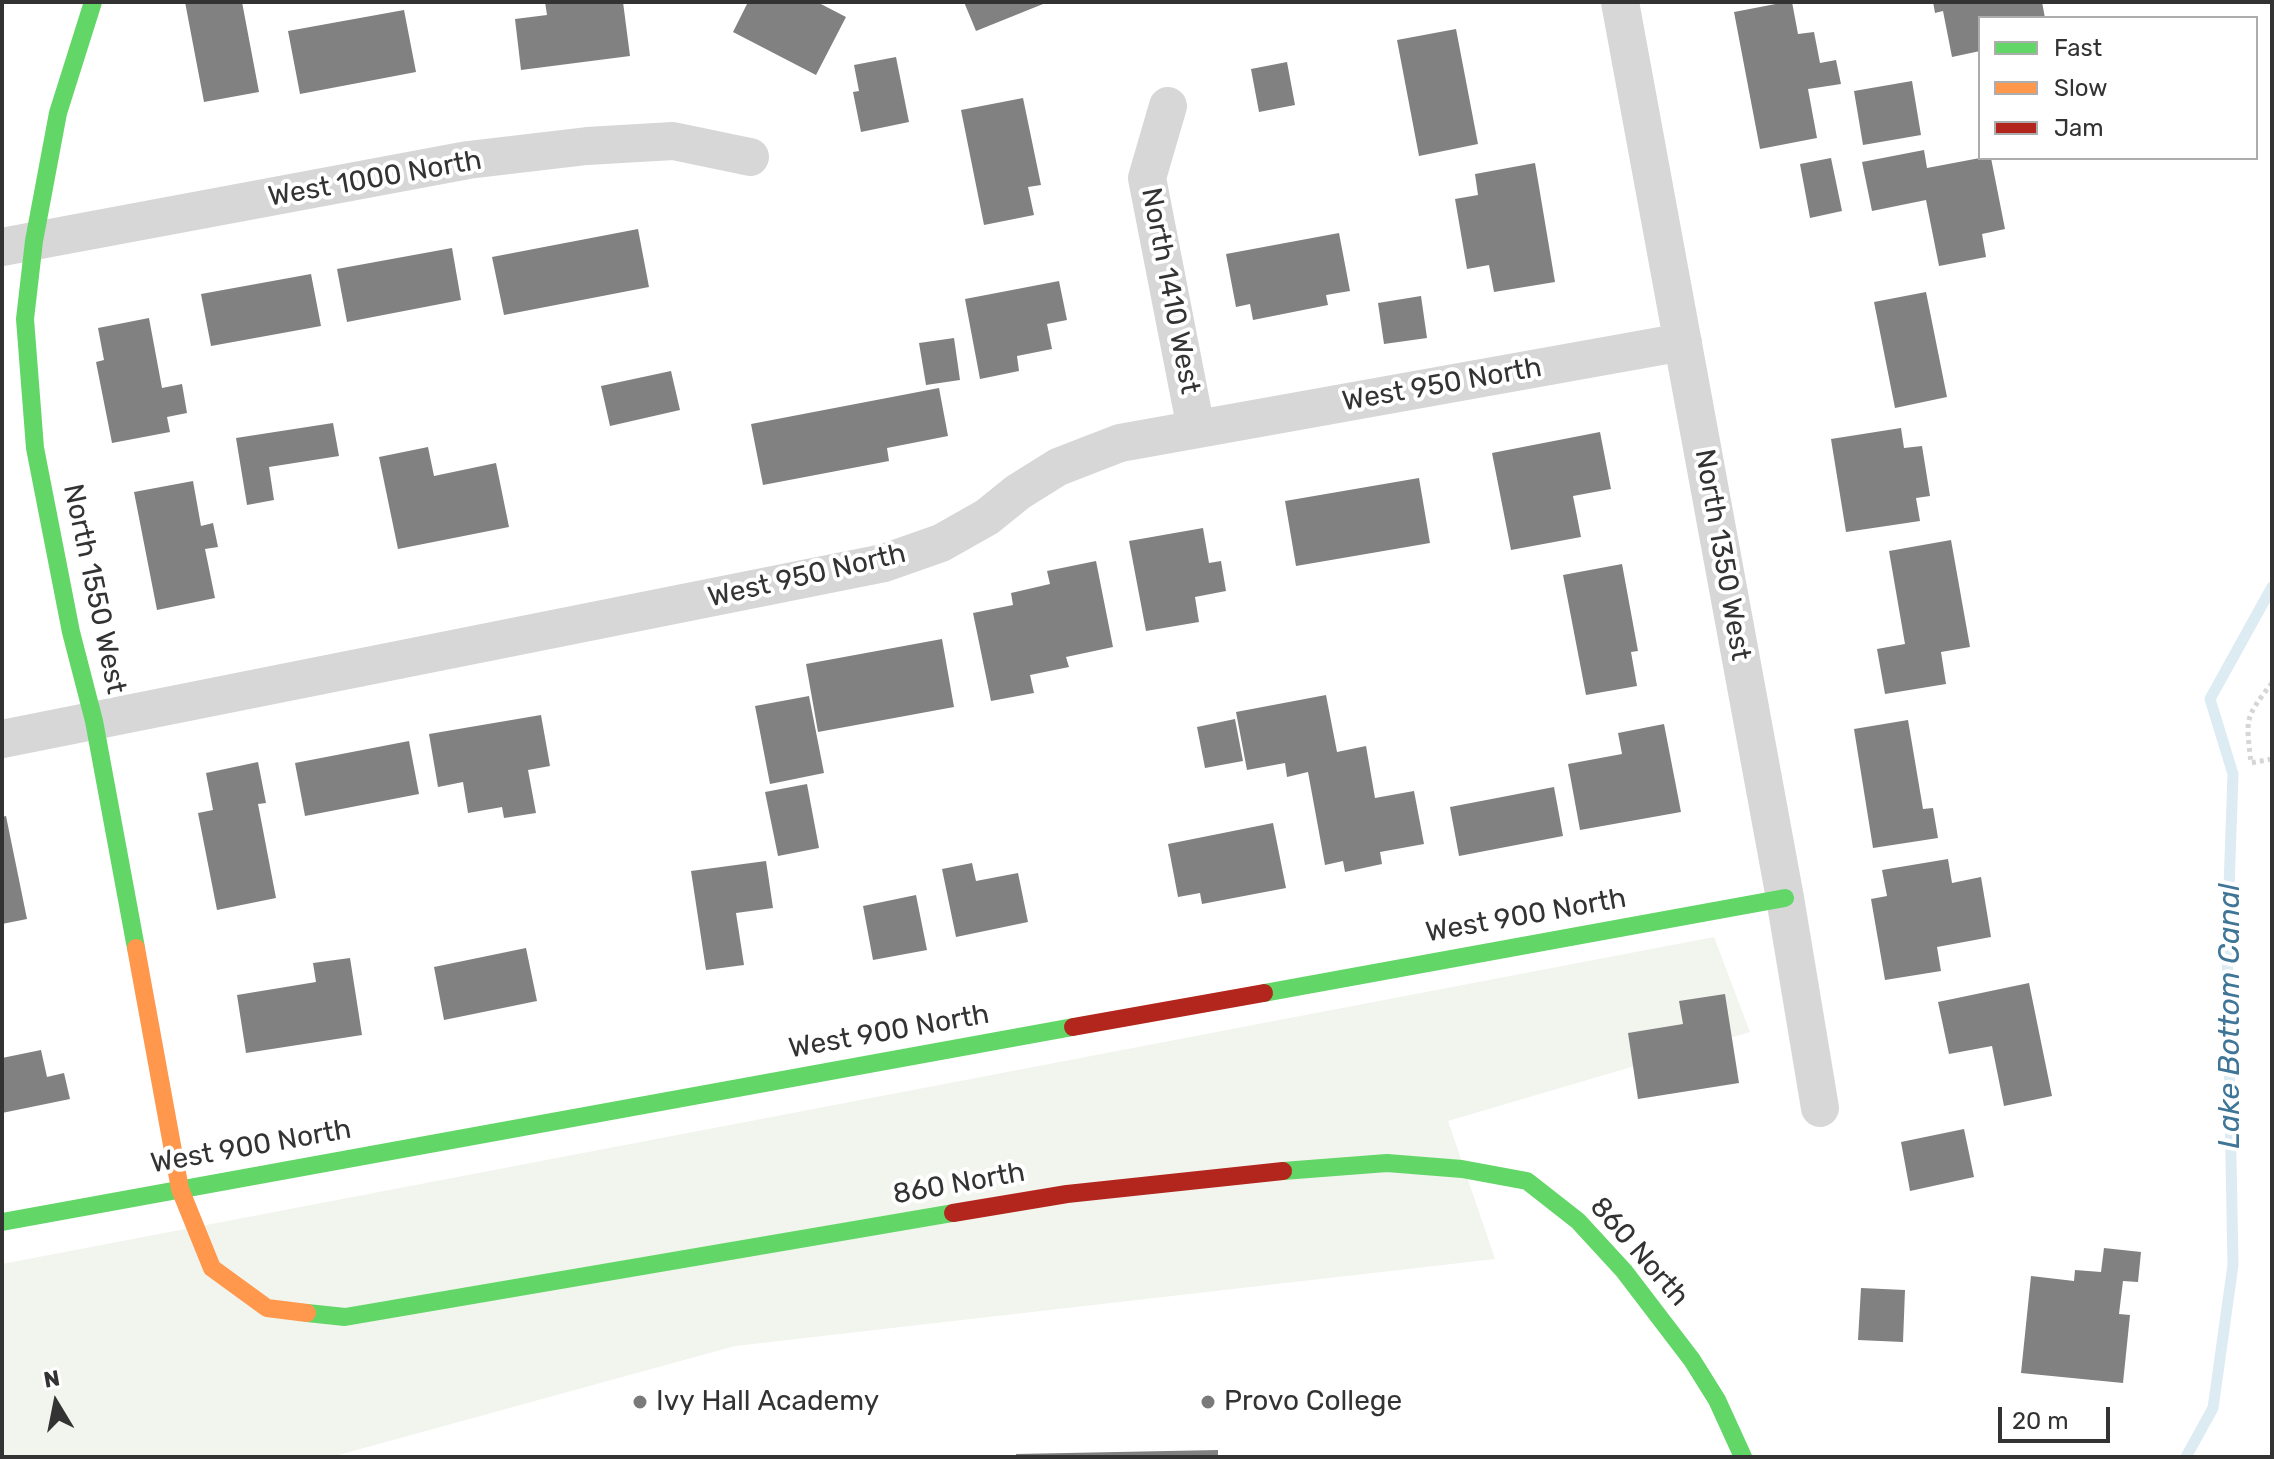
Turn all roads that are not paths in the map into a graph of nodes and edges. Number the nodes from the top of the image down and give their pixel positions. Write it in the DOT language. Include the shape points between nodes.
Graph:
graph roads {
  1 [pos="93,2"];
  2 [pos="1620,2"];
  3 [pos="1168,106"];
  4 [pos="750,157"];
  5 [pos="18,244"];
  6 [pos="1683,342"];
  7 [pos="1196,429"];
  8 [pos="94,721"];
  9 [pos="2,739"];
  10 [pos="1785,898"];
  11 [pos="1820,1108"];
  12 [pos="180,1189"];
  13 [pos="2,1222"];
  14 [pos="1743,1457"];
  1 -- 5 [label="street, North 1550 West"];
  2 -- 6 [label="street, North 1350 West"];
  3 -- 7 [label="street, North 1410 West" via="1147,178"];
  4 -- 5 [label="street, West 1000 North" via="673,141 468,160"];
  5 -- 8 [label="street, North 1550 West" via="35,448"];
  6 -- 7 [label="street, West 950 North"];
  6 -- 10 [label="street, North 1350 West"];
  7 -- 8 [label="street, West 950 North" via="1120,443 1058,467 941,543 884,563"];
  8 -- 9 [label="street, West 950 North"];
  8 -- 12 [label="street, North 1550 West"];
  10 -- 11 [label="street, North 1350 West"];
  10 -- 12 [label="street, West 900 North"];
  12 -- 13 [label="street, West 900 North"];
  12 -- 14 [label="street, 860 North" via="212,1268 267,1308 345,1317 1067,1194 1387,1163 1462,1169 1527,1181 1578,1221 1692,1360"];
}
